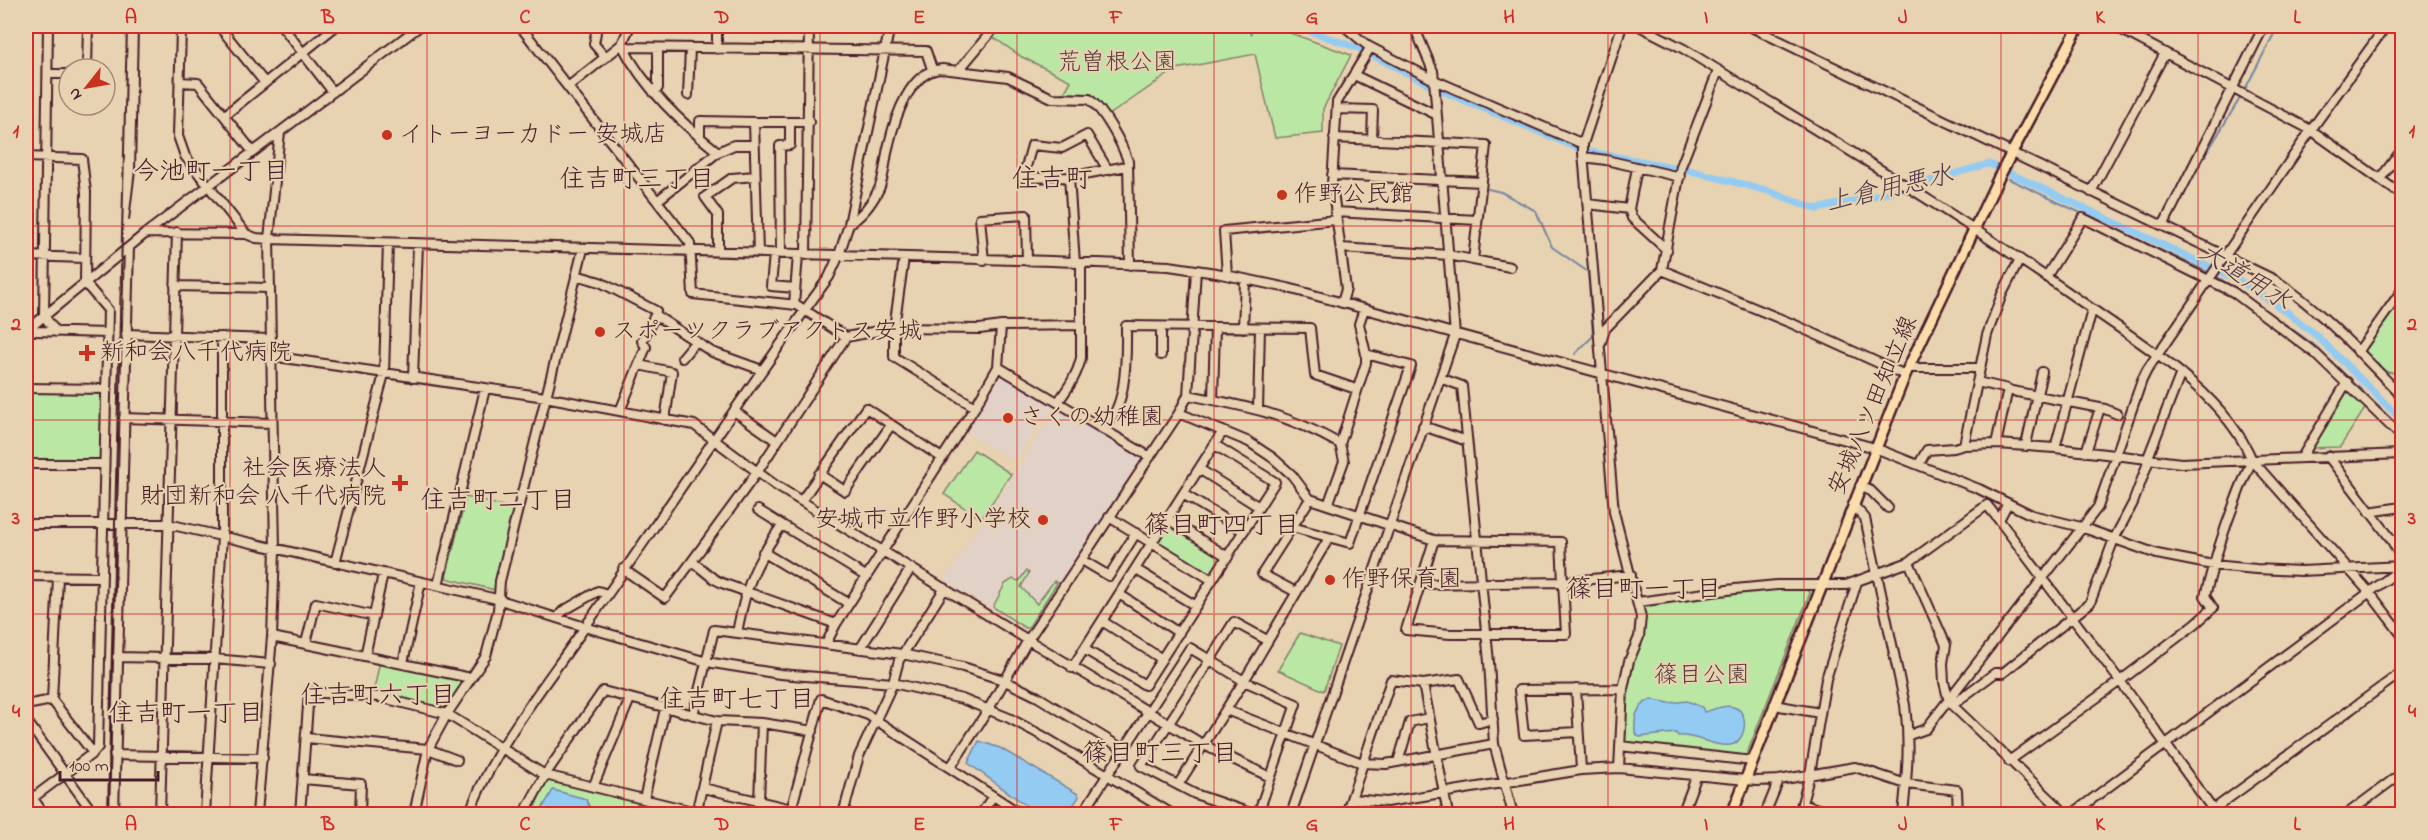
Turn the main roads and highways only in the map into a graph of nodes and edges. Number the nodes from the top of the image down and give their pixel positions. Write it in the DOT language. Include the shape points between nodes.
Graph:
graph roads {
  1 [pos="2079,26"];
  2 [pos="1732,814"];
  1 -- 2 [label="main road, 安城八ツ田知立線" via="1999,177 1906,372"];
}
